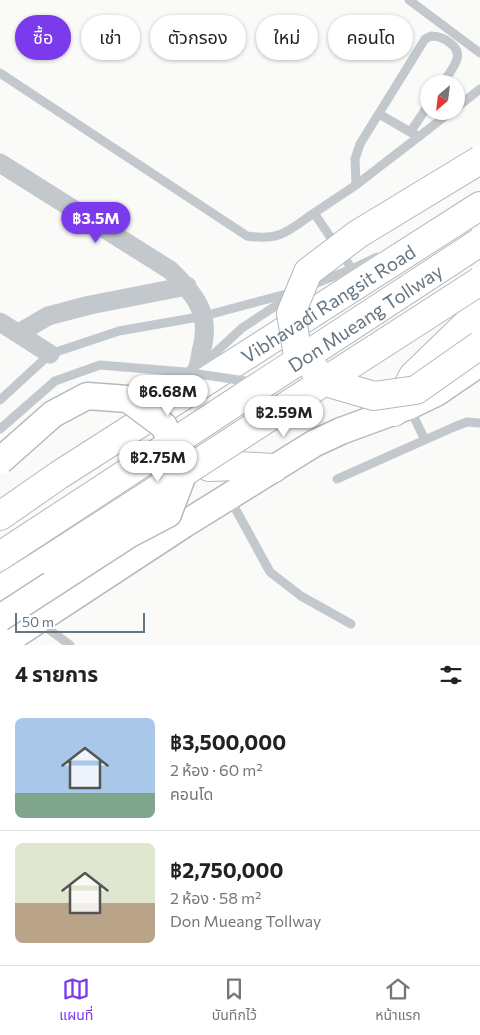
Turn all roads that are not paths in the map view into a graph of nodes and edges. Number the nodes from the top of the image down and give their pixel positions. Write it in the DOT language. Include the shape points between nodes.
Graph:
graph roads {
  1 [pos="409,0"];
  2 [pos="480,53"];
  3 [pos="0,73"];
  4 [pos="448,75"];
  5 [pos="480,89"];
  6 [pos="465,101"];
  7 [pos="379,114"];
  8 [pos="420,118"];
  9 [pos="441,120"];
  10 [pos="411,131"];
  11 [pos="419,137"];
  12 [pos="480,160"];
  13 [pos="0,163"];
  14 [pos="356,185"];
  15 [pos="475,209"];
  16 [pos="314,213"];
  17 [pos="480,242"];
  18 [pos="402,245"];
  19 [pos="386,253"];
  20 [pos="352,269"];
  21 [pos="480,281"];
  22 [pos="187,286"];
  23 [pos="297,291"];
  24 [pos="480,291"];
  25 [pos="480,311"];
  26 [pos="204,316"];
  27 [pos="0,322"];
  28 [pos="19,333"];
  29 [pos="480,345"];
  30 [pos="50,354"];
  31 [pos="476,369"];
  32 [pos="196,371"];
  33 [pos="277,386"];
  34 [pos="296,388"];
  35 [pos="0,400"];
  36 [pos="392,405"];
  37 [pos="480,423"];
  38 [pos="0,429"];
  39 [pos="425,440"];
  40 [pos="0,461"];
  41 [pos="209,467"];
  42 [pos="274,468"];
  43 [pos="59,475"];
  44 [pos="337,479"];
  45 [pos="229,496"];
  46 [pos="0,516"];
  47 [pos="0,556"];
  48 [pos="0,590"];
  49 [pos="0,603"];
  50 [pos="0,618"];
  51 [pos="37,620"];
  52 [pos="351,624"];
  53 [pos="0,645"];
  54 [pos="70,645"];
  1 -- 2 [label="lane"];
  3 -- 16 [label="lane" via="247,236 281,236"];
  4 -- 7 [label="lane" via="458,53 444,39 431,36 425,39"];
  5 -- 6 [label="lane"];
  7 -- 10 [label="lane"];
  7 -- 14 [label="lane" via="360,144 355,159"];
  8 -- 10 [label="lane"];
  9 -- 11 [label="lane"];
  10 -- 11 [label="lane"];
  11 -- 14 [label="lane"];
  12 -- 36 [label="highway, bridge" via="358,234 308,272 291,314 297,350 326,382"];
  13 -- 22 [label="street" via="170,270"];
  14 -- 16 [label="lane"];
  15 -- 18 [label="lane"];
  15 -- 43 [label="highway, Vibhavadi Rangsit Road"];
  16 -- 20 [label="lane"];
  17 -- 47 [label="highway, Don Mueang Tollway, bridge"];
  19 -- 20 [label="lane"];
  20 -- 23 [label="lane"];
  21 -- 48 [label="highway, Don Mueang Tollway, bridge"];
  22 -- 26 [label="street"];
  22 -- 28 [label="street" via="48,316"];
  23 -- 26 [label="lane"];
  23 -- 32 [label="lane" via="242,328"];
  24 -- 41 [label="highway"];
  25 -- 36 [label="highway" via="413,376"];
  26 -- 30 [label="lane" via="120,331"];
  26 -- 32 [label="street" via="205,339"];
  27 -- 28 [label="street"];
  28 -- 30 [label="street"];
  29 -- 36 [label="highway, bridge"];
  30 -- 35 [label="lane"];
  31 -- 36 [label="main road" via="436,392"];
  32 -- 43 [label="street" via="172,393"];
  33 -- 38 [label="lane, bridge" via="185,372 100,365 55,381"];
  34 -- 36 [label="lane, bridge"];
  36 -- 39 [label="lane"];
  36 -- 42 [label="main road" via="315,443"];
  37 -- 39 [label="lane" via="468,422"];
  39 -- 44 [label="lane"];
  40 -- 50 [label="main road, bridge" via="53,414 87,396 128,399 164,426 184,472 168,514 128,535"];
  41 -- 42 [label="highway"];
  41 -- 49 [label="highway"];
  42 -- 45 [label="main road"];
  43 -- 46 [label="highway, Vibhavadi Rangsit Road"];
  45 -- 51 [label="main road"];
  45 -- 52 [label="lane" via="270,572 302,596"];
  51 -- 53 [label="main road"];
  51 -- 54 [label="lane"];
}
